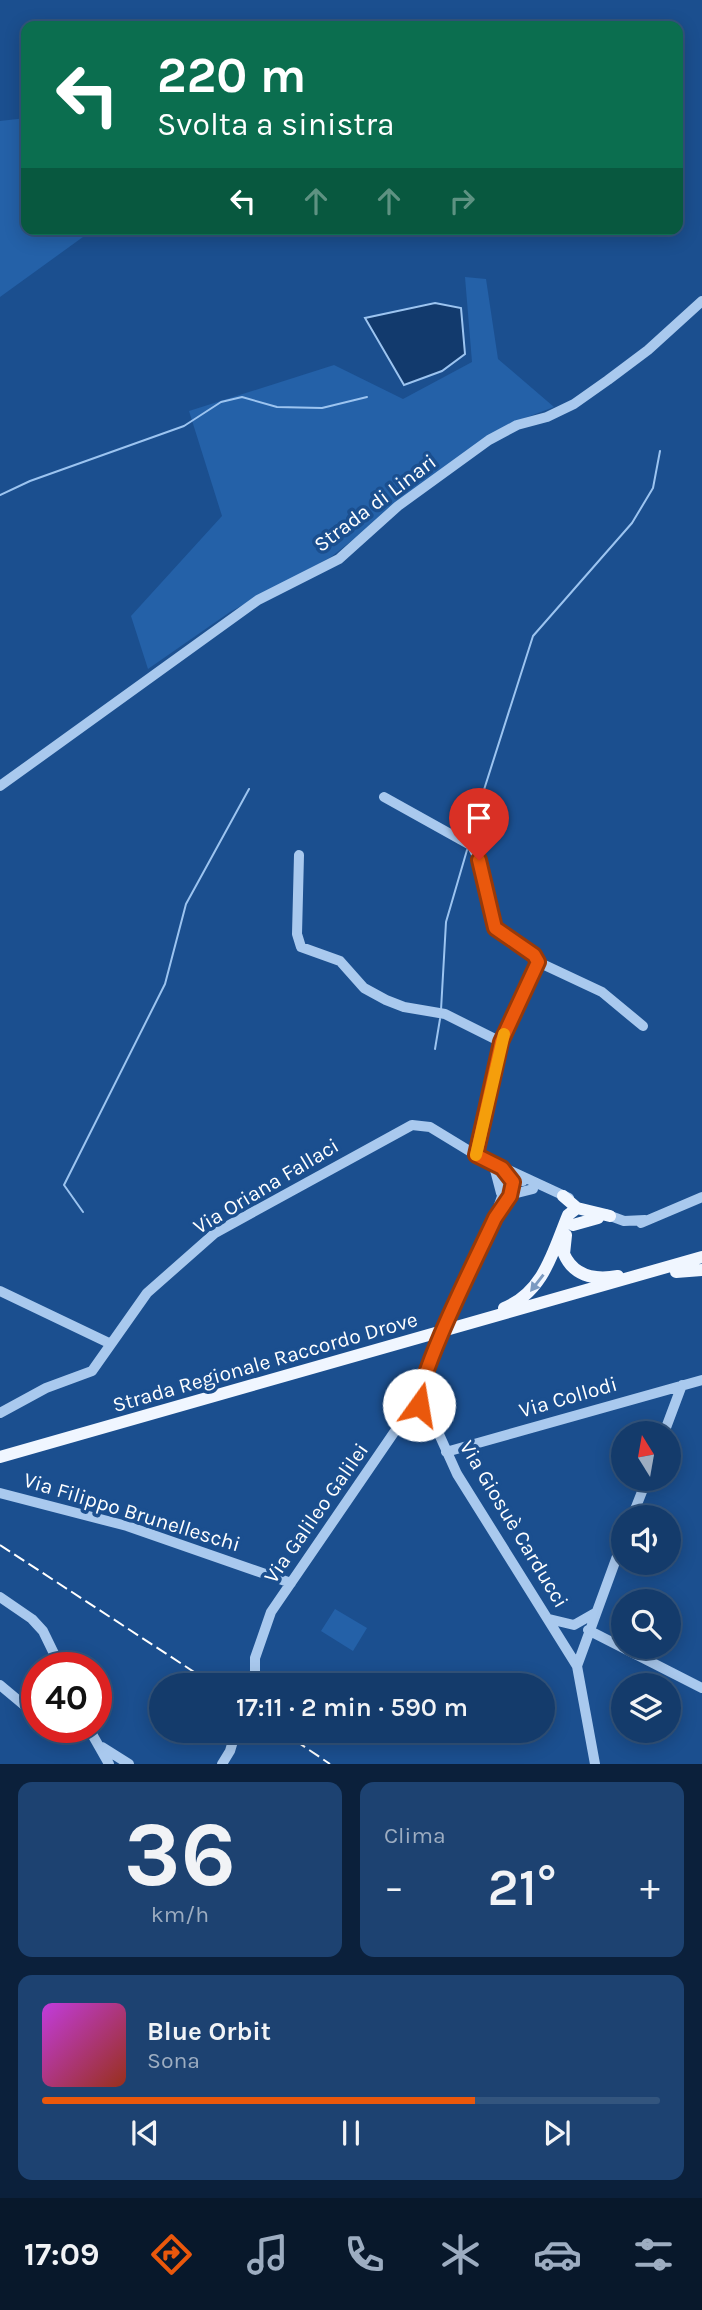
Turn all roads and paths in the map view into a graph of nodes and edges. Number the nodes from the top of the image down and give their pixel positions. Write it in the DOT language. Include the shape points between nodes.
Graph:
graph roads {
  1 [pos="702,301"];
  2 [pos="0,786"];
  3 [pos="384,797"];
  4 [pos="299,855"];
  5 [pos="538,962"];
  6 [pos="643,1026"];
  7 [pos="501,1042"];
  8 [pos="472,1153"];
  9 [pos="499,1169"];
  10 [pos="512,1179"];
  11 [pos="533,1189"];
  12 [pos="506,1195"];
  13 [pos="558,1196"];
  14 [pos="702,1197"];
  15 [pos="577,1208"];
  16 [pos="604,1217"];
  17 [pos="569,1223"];
  18 [pos="702,1251"];
  19 [pos="702,1257"];
  20 [pos="702,1270"];
  21 [pos="0,1291"];
  22 [pos="536,1305"];
  23 [pos="408,1342"];
  24 [pos="111,1344"];
  25 [pos="702,1380"];
  26 [pos="682,1385"];
  27 [pos="419,1405"];
  28 [pos="0,1413"];
  29 [pos="668,1421"];
  30 [pos="446,1452"];
  31 [pos="2,1456"];
  32 [pos="0,1493"];
  33 [pos="611,1571"];
  34 [pos="291,1583"];
  35 [pos="0,1597"];
  36 [pos="595,1613"];
  37 [pos="548,1619"];
  38 [pos="588,1630"];
  39 [pos="53,1652"];
  40 [pos="577,1666"];
  41 [pos="254,1673"];
  42 [pos="0,1685"];
  43 [pos="702,1688"];
  44 [pos="21,1703"];
  45 [pos="232,1743"];
  46 [pos="99,1744"];
  47 [pos="109,1764"];
  48 [pos="130,1764"];
  49 [pos="222,1764"];
  50 [pos="595,1764"];
  1 -- 2 [label="street, Strada di Linari" via="600,386 547,417 517,425 489,440 398,506 339,559 258,600"];
  3 -- 5 [label="street" via="472,846 495,928"];
  4 -- 7 [label="street" via="297,934 301,947 340,961 364,988 386,1000 441,1013"];
  5 -- 6 [label="street" via="602,992"];
  5 -- 7 [label="street"];
  7 -- 8 [label="street"];
  8 -- 9 [label="street, Via Oriana Fallaci"];
  8 -- 24 [label="street, Via Oriana Fallaci" via="430,1127 420,1124 402,1129 215,1233 147,1293"];
  9 -- 10 [label="street"];
  9 -- 12 [label="street"];
  9 -- 13 [label="street"];
  10 -- 11 [label="street"];
  10 -- 12 [label="street"];
  10 -- 13 [label="street"];
  11 -- 12 [label="street"];
  11 -- 13 [label="street"];
  12 -- 27 [label="street, Via Galileo Galilei, bridge" via="420,1389"];
  13 -- 15 [label="main road"];
  13 -- 16 [label="street"];
  13 -- 17 [label="main road"];
  14 -- 16 [label="street" via="645,1220"];
  15 -- 16 [label="main road"];
  15 -- 17 [label="main road"];
  16 -- 17 [label="main road"];
  17 -- 18 [label="main road" via="564,1254 573,1267 589,1276 618,1276"];
  17 -- 23 [label="main road, one-way" via="544,1274 524,1297 431,1329"];
  19 -- 22 [label="main road, Strada Regionale Raccordo Drove"];
  20 -- 22 [label="main road" via="674,1272 561,1304"];
  21 -- 24 [label="street"];
  22 -- 23 [label="main road, Strada Regionale Raccordo Drove"];
  23 -- 31 [label="main road, Strada Regionale Raccordo Drove"];
  24 -- 28 [label="street, Via Oriana Fallaci" via="92,1371 46,1388"];
  25 -- 26 [label="street, Via Collodi"];
  26 -- 29 [label="street"];
  26 -- 30 [label="street, Via Collodi"];
  27 -- 30 [label="street, Via Giosuè Carducci" via="429,1412"];
  27 -- 34 [label="street, Via Galileo Galilei" via="408,1412"];
  30 -- 37 [label="street, Via Giosuè Carducci"];
  32 -- 34 [label="street, Via Filippo Brunelleschi" via="127,1526"];
  33 -- 36 [label="street"];
  34 -- 41 [label="street, Via Galileo Galilei" via="264,1628"];
  35 -- 39 [label="street" via="32,1619"];
  36 -- 37 [label="street" via="574,1625"];
  36 -- 38 [label="street"];
  37 -- 40 [label="street, Via Giosuè Carducci"];
  38 -- 40 [label="street"];
  38 -- 43 [label="street"];
  40 -- 50 [label="street"];
  42 -- 44 [label="street"];
  45 -- 49 [label="street"];
  46 -- 47 [label="street"];
  46 -- 48 [label="street"];
}
